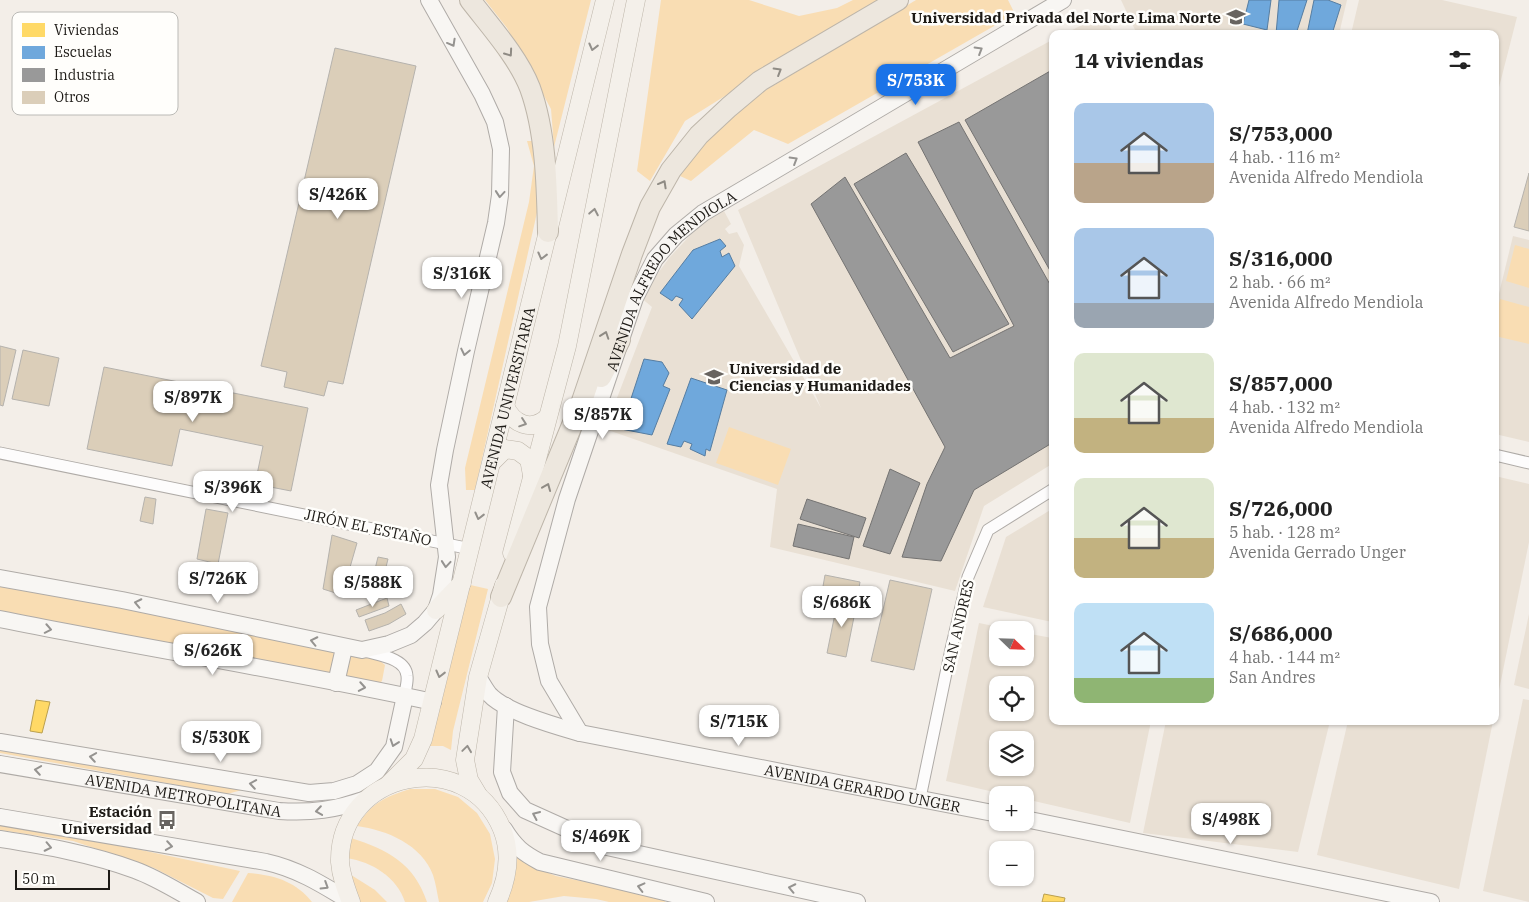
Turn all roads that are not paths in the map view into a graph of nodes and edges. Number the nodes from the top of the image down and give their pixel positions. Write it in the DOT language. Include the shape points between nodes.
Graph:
graph roads {
  1 [pos="429,0"];
  2 [pos="470,0"];
  3 [pos="605,0"];
  4 [pos="636,0"];
  5 [pos="898,0"];
  6 [pos="1063,0"];
  7 [pos="548,232"];
  8 [pos="620,340"];
  9 [pos="505,406"];
  10 [pos="547,418"];
  11 [pos="570,430"];
  12 [pos="0,453"];
  13 [pos="1499,456"];
  14 [pos="492,462"];
  15 [pos="1529,463"];
  16 [pos="532,475"];
  17 [pos="1049,492"];
  18 [pos="445,543"];
  19 [pos="471,548"];
  20 [pos="0,578"];
  21 [pos="462,583"];
  22 [pos="501,597"];
  23 [pos="436,610"];
  24 [pos="0,619"];
  25 [pos="344,648"];
  26 [pos="362,650"];
  27 [pos="478,677"];
  28 [pos="336,683"];
  29 [pos="404,696"];
  30 [pos="433,702"];
  31 [pos="506,706"];
  32 [pos="580,733"];
  33 [pos="0,742"];
  34 [pos="0,764"];
  35 [pos="390,784"];
  36 [pos="478,795"];
  37 [pos="920,798"];
  38 [pos="366,799"];
  39 [pos="989,812"];
  40 [pos="0,817"];
  41 [pos="497,817"];
  42 [pos="1034,821"];
  43 [pos="0,839"];
  44 [pos="193,901"];
  45 [pos="351,902"];
  46 [pos="497,902"];
  47 [pos="706,902"];
  48 [pos="856,902"];
  49 [pos="1431,902"];
  1 -- 18 [label="street, one-way" via="482,94 495,122 501,149 496,224 439,485"];
  2 -- 7 [label="highway, one-way" via="514,60 530,88 546,165"];
  3 -- 7 [label="main road, AVENIDA UNIVERSITARIA, one-way"];
  10 -- 4 [label="main road, one-way" via="567,346"];
  11 -- 5 [label="highway, one-way" via="634,248 650,207 670,170 699,135 760,82"];
  8 -- 6 [label="street, AVENIDA ALFREDO MENDIOLA, one-way" via="635,298 655,259 703,212"];
  7 -- 9 [label="main road, AVENIDA UNIVERSITARIA, one-way"];
  8 -- 11 [label="highway"];
  8 -- 32 [label="street, AVENIDA ALFREDO MENDIOLA" via="567,499 538,607 540,644 549,681"];
  9 -- 10 [label="main road, one-way" via="513,419 526,425 538,424"];
  9 -- 14 [label="main road, AVENIDA UNIVERSITARIA"];
  10 -- 16 [label="main road"];
  22 -- 11 [label="highway, one-way"];
  12 -- 18 [label="street, JIRÓN EL ESTAÑO"];
  13 -- 15 [label="street"];
  14 -- 16 [label="main road" via="506,449 518,451 529,459"];
  14 -- 19 [label="main road, AVENIDA UNIVERSITARIA, one-way"];
  16 -- 22 [label="main road"];
  17 -- 37 [label="street, SAN ANDRES" via="988,530 968,577"];
  18 -- 19 [label="street, JIRÓN EL ESTAÑO"];
  18 -- 23 [label="street, one-way" via="447,558"];
  19 -- 21 [label="main road, AVENIDA UNIVERSITARIA"];
  25 -- 20 [label="street, one-way" via="122,600"];
  21 -- 23 [label="main road"];
  21 -- 30 [label="main road, AVENIDA UNIVERSITARIA, one-way"];
  22 -- 27 [label="main road"];
  23 -- 26 [label="street" via="411,635"];
  24 -- 28 [label="street, one-way"];
  25 -- 26 [label="street"];
  25 -- 28 [label="street"];
  26 -- 29 [label="street" via="394,659 403,666 408,675"];
  27 -- 31 [label="street, AVENIDA GERARDO UNGER" via="490,695"];
  36 -- 27 [label="main road, one-way" via="465,760"];
  28 -- 29 [label="street, one-way"];
  29 -- 30 [label="street"];
  29 -- 33 [label="street, AVENIDA METROPOLITANA, one-way" via="394,747 378,771 357,784 334,791 310,793"];
  30 -- 35 [label="main road, AVENIDA UNIVERSITARIA" via="418,753"];
  31 -- 32 [label="street, AVENIDA GERARDO UNGER"];
  48 -- 31 [label="street, one-way" via="606,848 525,810 510,793 502,772"];
  32 -- 37 [label="street, AVENIDA GERARDO UNGER"];
  38 -- 34 [label="street, AVENIDA METROPOLITANA, one-way" via="342,807 306,812 279,811"];
  35 -- 36 [label="main road" via="412,777 435,776 458,783"];
  35 -- 38 [label="main road"];
  36 -- 41 [label="main road"];
  37 -- 39 [label="street, AVENIDA GERARDO UNGER"];
  38 -- 45 [label="main road" via="354,814 341,847 343,883"];
  40 -- 45 [label="street, one-way" via="287,867"];
  41 -- 46 [label="main road" via="506,840 508,864 504,887"];
  47 -- 41 [label="street, one-way" via="540,862 516,846"];
  42 -- 49 [label="street"];
  43 -- 44 [label="street, one-way" via="84,855 136,870"];
}
